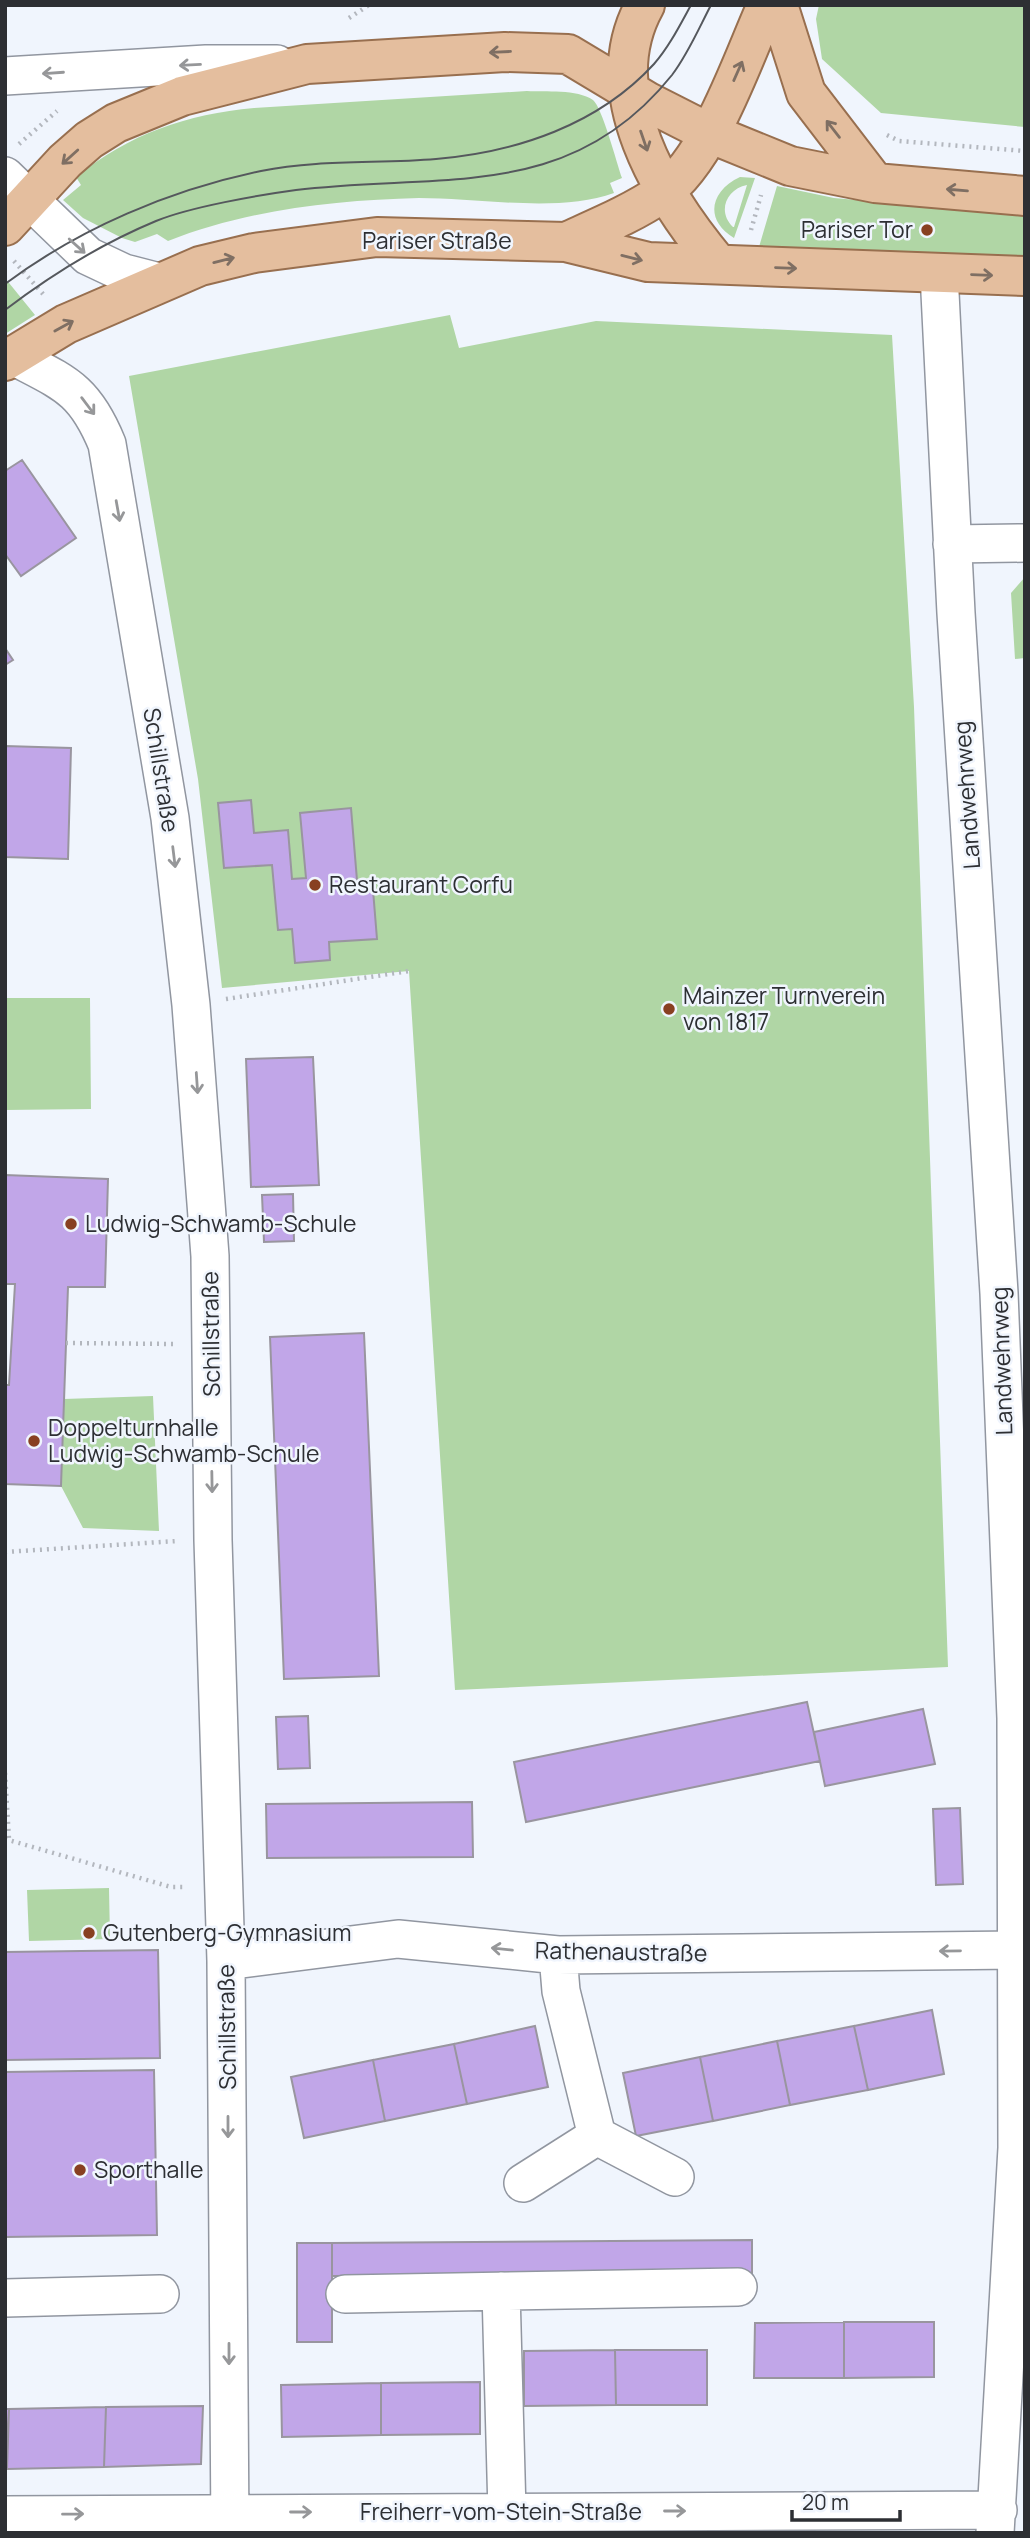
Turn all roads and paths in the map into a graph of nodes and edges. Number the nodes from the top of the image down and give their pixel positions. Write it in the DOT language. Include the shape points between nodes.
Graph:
graph roads {
  1 [pos="369,5"];
  2 [pos="767,5"];
  3 [pos="778,5"];
  4 [pos="641,13"];
  5 [pos="349,18"];
  6 [pos="568,54"];
  7 [pos="307,64"];
  8 [pos="5,76"];
  9 [pos="628,89"];
  10 [pos="59,109"];
  11 [pos="879,131"];
  12 [pos="709,133"];
  13 [pos="1025,151"];
  14 [pos="16,174"];
  15 [pos="764,181"];
  16 [pos="875,183"];
  17 [pos="665,191"];
  18 [pos="1025,196"];
  19 [pos="5,226"];
  20 [pos="750,232"];
  21 [pos="566,242"];
  22 [pos="718,264"];
  23 [pos="939,273"];
  24 [pos="1025,276"];
  25 [pos="159,282"];
  26 [pos="9,358"];
  27 [pos="1025,543"];
  28 [pos="952,544"];
  29 [pos="409,971"];
  30 [pos="191,1004"];
  31 [pos="66,1343"];
  32 [pos="211,1344"];
  33 [pos="213,1540"];
  34 [pos="5,1552"];
  35 [pos="5,1773"];
  36 [pos="7,1839"];
  37 [pos="224,1886"];
  38 [pos="1018,1950"];
  39 [pos="558,1955"];
  40 [pos="226,1961"];
  41 [pos="597,2136"];
  42 [pos="675,2177"];
  43 [pos="523,2183"];
  44 [pos="738,2287"];
  45 [pos="501,2291"];
  46 [pos="160,2294"];
  47 [pos="345,2294"];
  48 [pos="5,2298"];
  49 [pos="507,2512"];
  50 [pos="5,2515"];
  51 [pos="996,2521"];
  52 [pos="230,2522"];
  1 -- 5 [label="path"];
  12 -- 2 [label="main road, one-way"];
  16 -- 3 [label="main road, one-way" via="806,93"];
  4 -- 6 [label="main road" via="596,45"];
  4 -- 9 [label="main road" via="631,46"];
  6 -- 7 [label="main road, one-way" via="505,52"];
  6 -- 9 [label="main road"];
  7 -- 8 [label="street, one-way" via="206,64"];
  7 -- 14 [label="main road, one-way" via="181,96 116,123 65,161"];
  9 -- 12 [label="main road"];
  9 -- 17 [label="main road, one-way" via="647,152"];
  10 -- 14 [label="path"];
  11 -- 13 [label="path" via="900,141"];
  12 -- 16 [label="main road" via="790,166"];
  12 -- 17 [label="main road" via="692,163"];
  14 -- 19 [label="main road"];
  14 -- 25 [label="street, one-way" via="88,256 124,273"];
  15 -- 20 [label="path"];
  18 -- 16 [label="main road, one-way"];
  17 -- 21 [label="main road"];
  17 -- 22 [label="main road"];
  21 -- 22 [label="main road, Pariser Straße, one-way" via="648,262"];
  25 -- 21 [label="main road, Pariser Straße, one-way" via="254,253 377,237"];
  22 -- 23 [label="main road, Pariser Straße, one-way"];
  23 -- 24 [label="main road, Pariser Straße, one-way"];
  23 -- 28 [label="street, Landwehrweg"];
  26 -- 25 [label="main road, Pariser Straße, one-way" via="66,324"];
  26 -- 30 [label="street, Schillstraße, one-way" via="78,394 93,412 107,444 170,818"];
  27 -- 28 [label="street"];
  28 -- 38 [label="street, Landwehrweg" via="999,1293 1016,1718"];
  29 -- 30 [label="path"];
  30 -- 32 [label="street, Schillstraße, one-way" via="210,1256"];
  31 -- 32 [label="path"];
  32 -- 33 [label="street, Schillstraße, one-way"];
  33 -- 34 [label="path"];
  33 -- 37 [label="street, Schillstraße"];
  35 -- 36 [label="path"];
  36 -- 37 [label="path" via="171,1887"];
  37 -- 40 [label="street, Schillstraße"];
  38 -- 39 [label="street, Rathenaustraße, one-way"];
  38 -- 51 [label="street, Landwehrweg" via="1017,2148"];
  39 -- 40 [label="street, Rathenaustraße, one-way" via="398,1939"];
  39 -- 41 [label="street" via="561,1991"];
  40 -- 52 [label="street, Schillstraße, one-way"];
  41 -- 42 [label="street"];
  41 -- 43 [label="street"];
  44 -- 45 [label="street"];
  45 -- 47 [label="street"];
  45 -- 49 [label="street"];
  46 -- 48 [label="street"];
  49 -- 51 [label="street, Freiherr-vom-Stein-Straße, one-way"];
  52 -- 49 [label="street, Freiherr-vom-Stein-Straße, one-way"];
  50 -- 52 [label="street, Freiherr-vom-Stein-Straße, one-way"];
}
